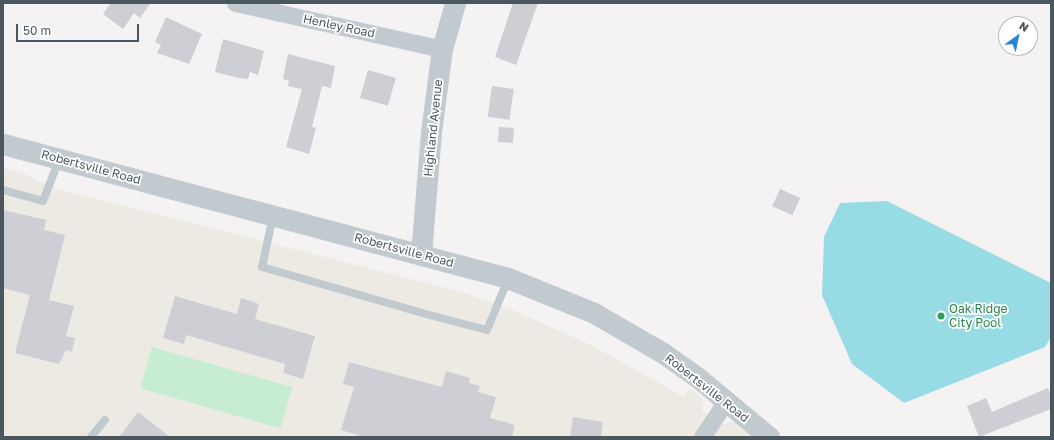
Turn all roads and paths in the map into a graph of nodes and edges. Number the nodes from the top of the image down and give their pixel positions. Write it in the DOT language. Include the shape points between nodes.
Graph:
graph roads {
  1 [pos="235,3"];
  2 [pos="455,3"];
  3 [pos="442,49"];
  4 [pos="3,144"];
  5 [pos="59,158"];
  6 [pos="3,190"];
  7 [pos="273,216"];
  8 [pos="421,254"];
  9 [pos="508,278"];
  10 [pos="726,400"];
  11 [pos="105,420"];
  12 [pos="91,437"];
  13 [pos="702,437"];
  14 [pos="769,437"];
  1 -- 3 [label="street, Henley Road"];
  2 -- 3 [label="street, Highland Avenue"];
  3 -- 8 [label="street, Highland Avenue" via="431,132"];
  4 -- 5 [label="street, Robertsville Road"];
  5 -- 6 [label="lane" via="43,201"];
  5 -- 7 [label="street, Robertsville Road"];
  7 -- 8 [label="street, Robertsville Road"];
  7 -- 9 [label="lane" via="262,267 487,330"];
  8 -- 9 [label="street, Robertsville Road"];
  9 -- 10 [label="street, Robertsville Road" via="594,313 663,353"];
  10 -- 13 [label="street"];
  10 -- 14 [label="street, Robertsville Road"];
  11 -- 12 [label="lane"];
}
